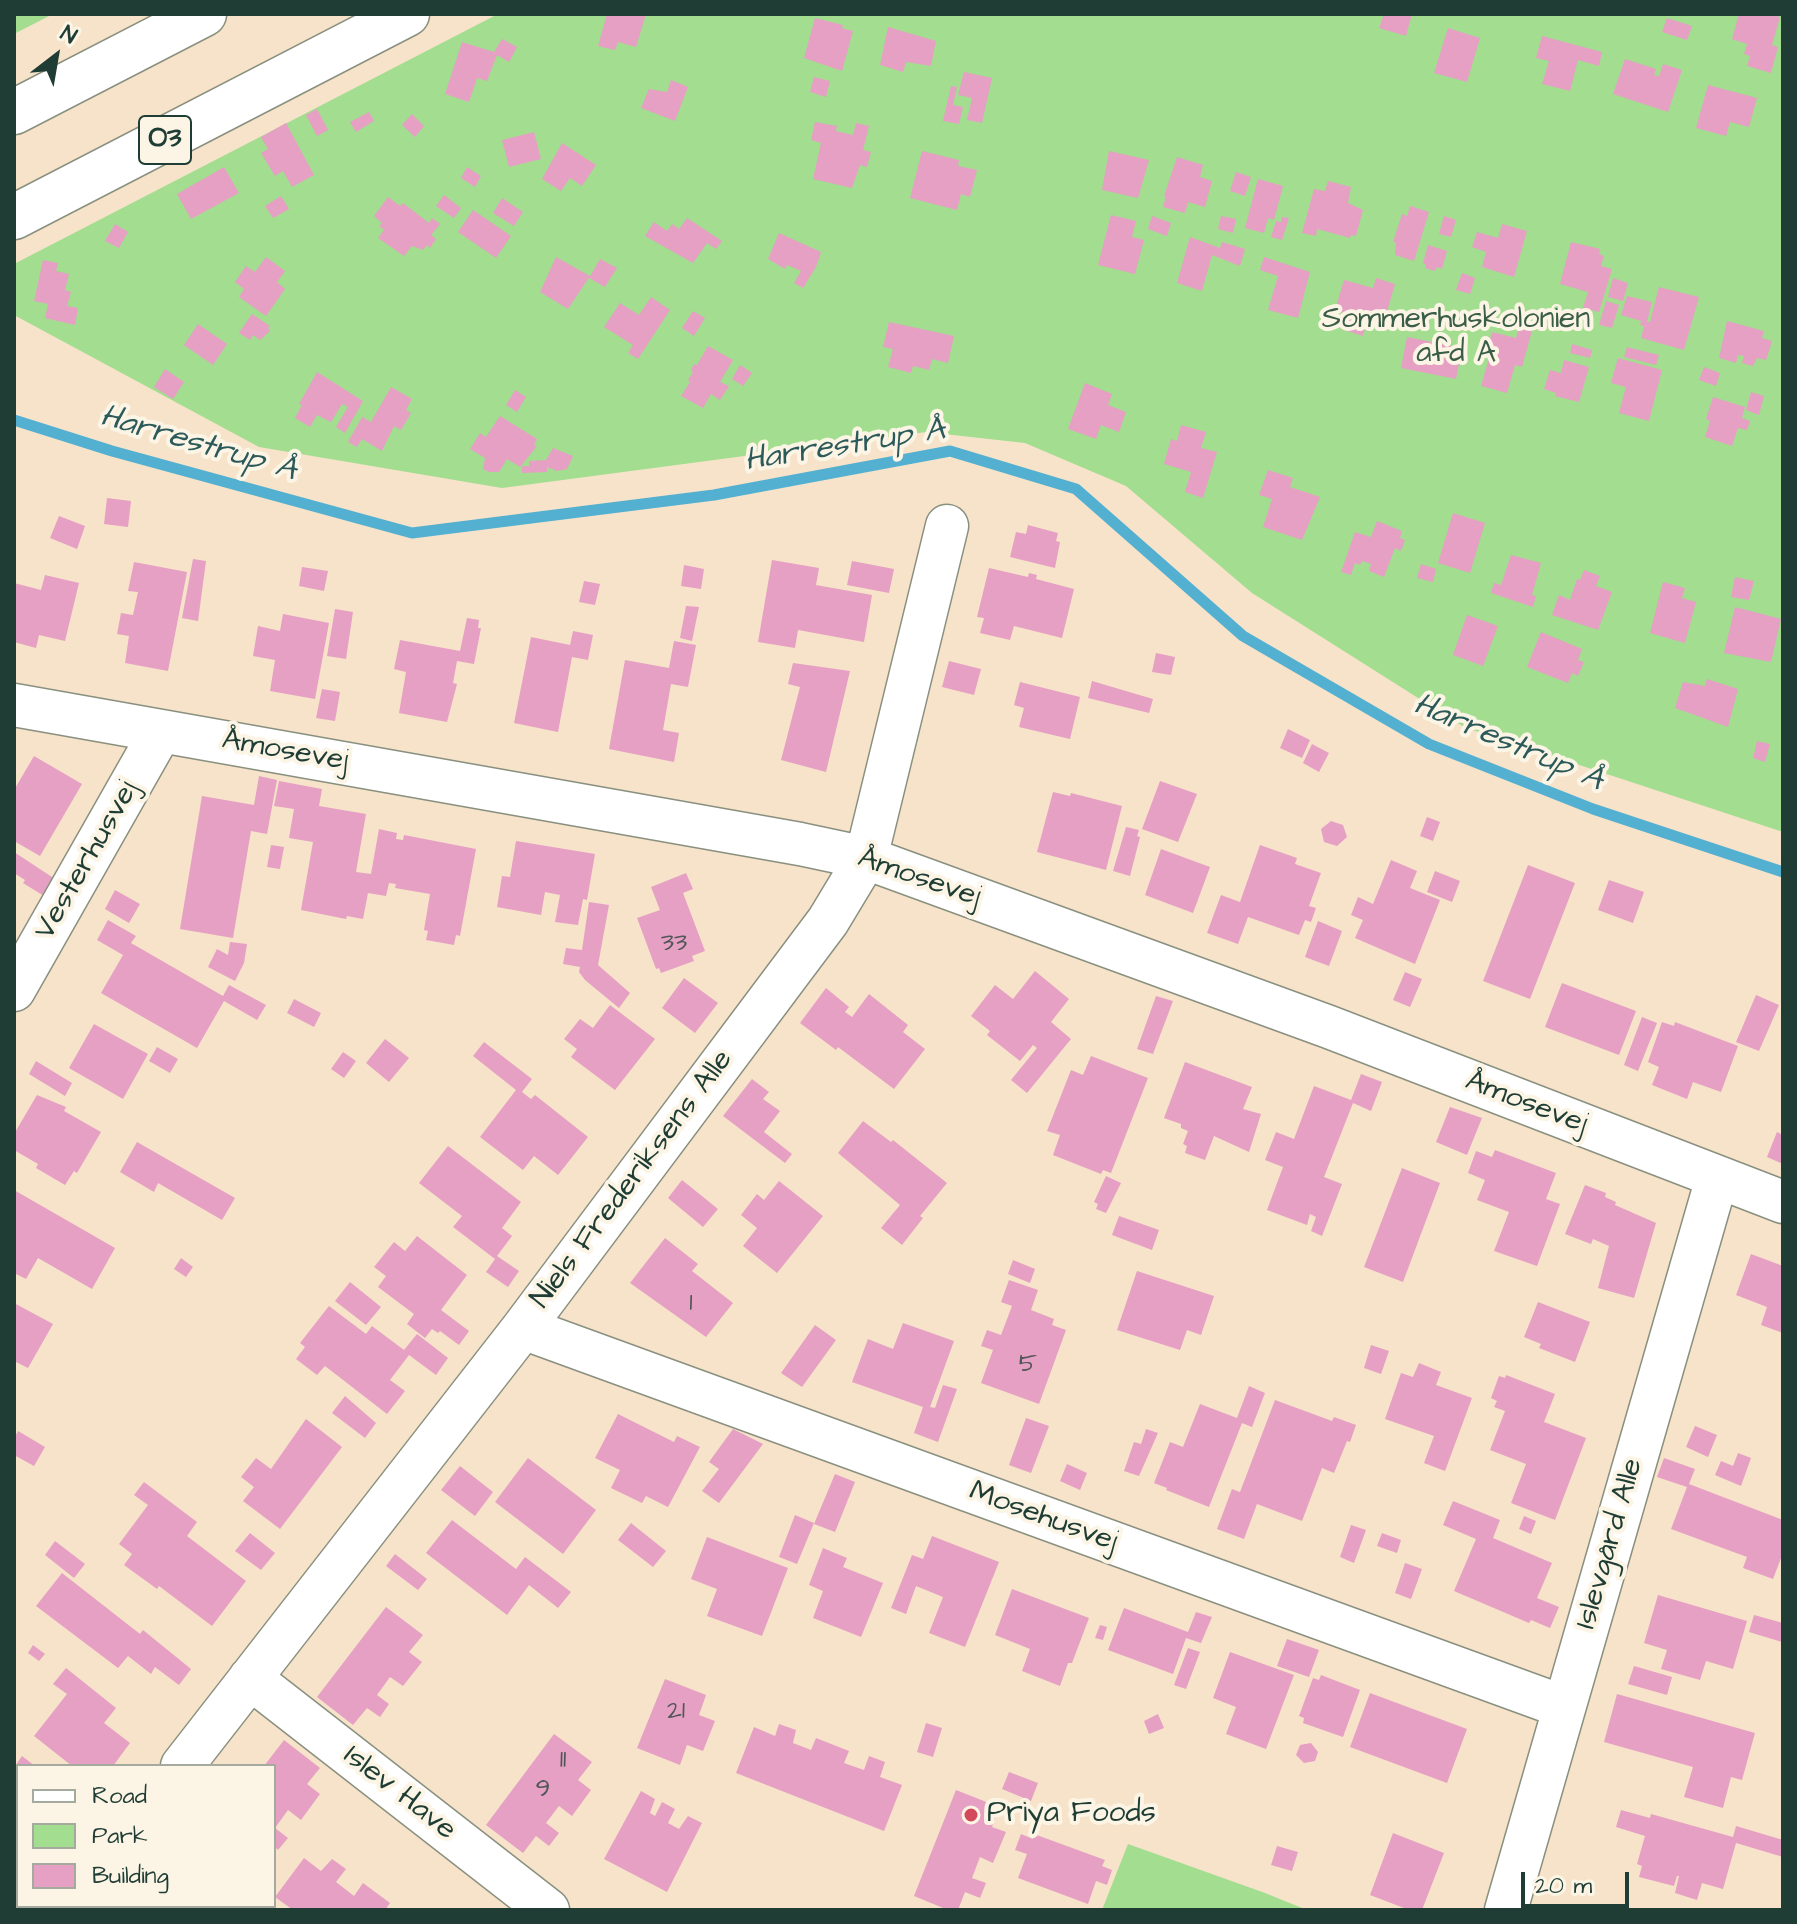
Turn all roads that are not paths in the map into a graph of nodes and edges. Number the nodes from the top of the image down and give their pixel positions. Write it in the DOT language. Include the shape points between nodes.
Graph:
graph roads {
  1 [pos="204,14"];
  2 [pos="407,14"];
  3 [pos="14,112"];
  4 [pos="14,217"];
  5 [pos="947,526"];
  6 [pos="14,705"];
  7 [pos="161,731"];
  8 [pos="866,858"];
  9 [pos="14,990"];
  10 [pos="1717,1178"];
  11 [pos="1783,1202"];
  12 [pos="523,1328"];
  13 [pos="250,1678"];
  14 [pos="1564,1707"];
  15 [pos="184,1764"];
  16 [pos="548,1910"];
  17 [pos="1506,1910"];
  1 -- 3 [label="main road"];
  2 -- 4 [label="main road, O3"];
  5 -- 8 [label="street, Niels Frederiksens Alle"];
  6 -- 7 [label="street, Åmosevej"];
  7 -- 8 [label="street, Åmosevej"];
  7 -- 9 [label="street, Vesterhusvej"];
  8 -- 10 [label="street, Åmosevej" via="1343,1033"];
  8 -- 12 [label="street, Niels Frederiksens Alle" via="828,921"];
  10 -- 11 [label="street, Åmosevej"];
  10 -- 14 [label="street, Islevgård Alle"];
  12 -- 13 [label="street, Niels Frederiksens Alle"];
  12 -- 14 [label="street, Mosehusvej"];
  13 -- 15 [label="street, Niels Frederiksens Alle"];
  13 -- 16 [label="street, Islev Have"];
  14 -- 17 [label="street, Islevgård Alle"];
}
